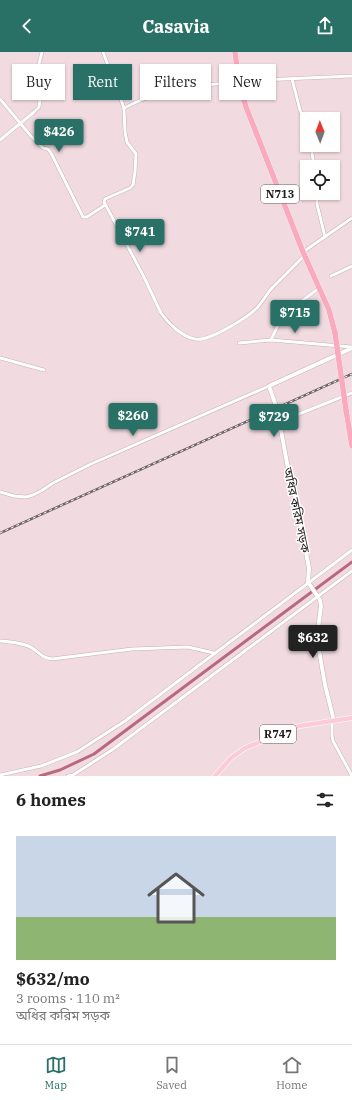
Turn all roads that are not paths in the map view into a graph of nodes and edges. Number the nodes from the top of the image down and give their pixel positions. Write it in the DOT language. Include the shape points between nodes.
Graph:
graph roads {
  1 [pos="42,52"];
  2 [pos="103,52"];
  3 [pos="235,52"];
  4 [pos="237,64"];
  5 [pos="352,76"];
  6 [pos="292,79"];
  7 [pos="276,80"];
  8 [pos="219,84"];
  9 [pos="0,99"];
  10 [pos="244,100"];
  11 [pos="124,108"];
  12 [pos="301,112"];
  13 [pos="21,123"];
  14 [pos="0,140"];
  15 [pos="317,200"];
  16 [pos="105,205"];
  17 [pos="352,218"];
  18 [pos="325,237"];
  19 [pos="304,254"];
  20 [pos="352,266"];
  21 [pos="331,276"];
  22 [pos="319,288"];
  23 [pos="271,340"];
  24 [pos="239,343"];
  25 [pos="352,348"];
  26 [pos="0,358"];
  27 [pos="44,370"];
  28 [pos="269,386"];
  29 [pos="352,393"];
  30 [pos="279,422"];
  31 [pos="352,446"];
  32 [pos="0,492"];
  33 [pos="352,550"];
  34 [pos="352,571"];
  35 [pos="309,584"];
  36 [pos="318,597"];
  37 [pos="0,641"];
  38 [pos="214,653"];
  39 [pos="352,718"];
  40 [pos="333,721"];
  41 [pos="0,776"];
  42 [pos="68,776"];
  43 [pos="215,776"];
  44 [pos="352,776"];
  1 -- 13 [label="street" via="34,84 41,103"];
  2 -- 11 [label="street"];
  3 -- 4 [label="highway, N713"];
  5 -- 6 [label="street"];
  6 -- 7 [label="street"];
  6 -- 12 [label="street"];
  8 -- 11 [label="street" via="168,90"];
  9 -- 13 [label="street"];
  10 -- 19 [label="highway, N713"];
  11 -- 16 [label="street" via="127,142 137,158 134,183 130,188 105,199"];
  13 -- 14 [label="street"];
  13 -- 16 [label="street" via="43,148 51,153 83,217"];
  15 -- 18 [label="street"];
  16 -- 19 [label="street" via="161,313 184,335 196,340 206,339 250,313"];
  17 -- 18 [label="street"];
  18 -- 19 [label="street"];
  19 -- 22 [label="highway, N713"];
  20 -- 21 [label="street"];
  22 -- 23 [label="street" via="284,312"];
  22 -- 31 [label="highway, N713, bridge" via="329,310 335,333"];
  23 -- 24 [label="street"];
  23 -- 25 [label="street"];
  25 -- 28 [label="main road"];
  26 -- 27 [label="street"];
  28 -- 30 [label="main road, অধির করিম সড়ক"];
  28 -- 32 [label="street" via="91,464 33,495 14,496"];
  29 -- 30 [label="street"];
  30 -- 35 [label="main road, অধির করিম সড়ক" via="309,568"];
  33 -- 35 [label="street"];
  34 -- 36 [label="street"];
  35 -- 36 [label="main road"];
  35 -- 38 [label="street"];
  36 -- 40 [label="main road" via="321,606 317,638"];
  36 -- 42 [label="street" via="112,750"];
  37 -- 38 [label="street" via="14,642 52,659 132,649 188,647"];
  38 -- 41 [label="street" via="125,721 77,752 41,766"];
  39 -- 40 [label="main road, R747"];
  40 -- 43 [label="main road, R747" via="298,726 245,748 237,752"];
  40 -- 44 [label="street" via="333,741"];
}
